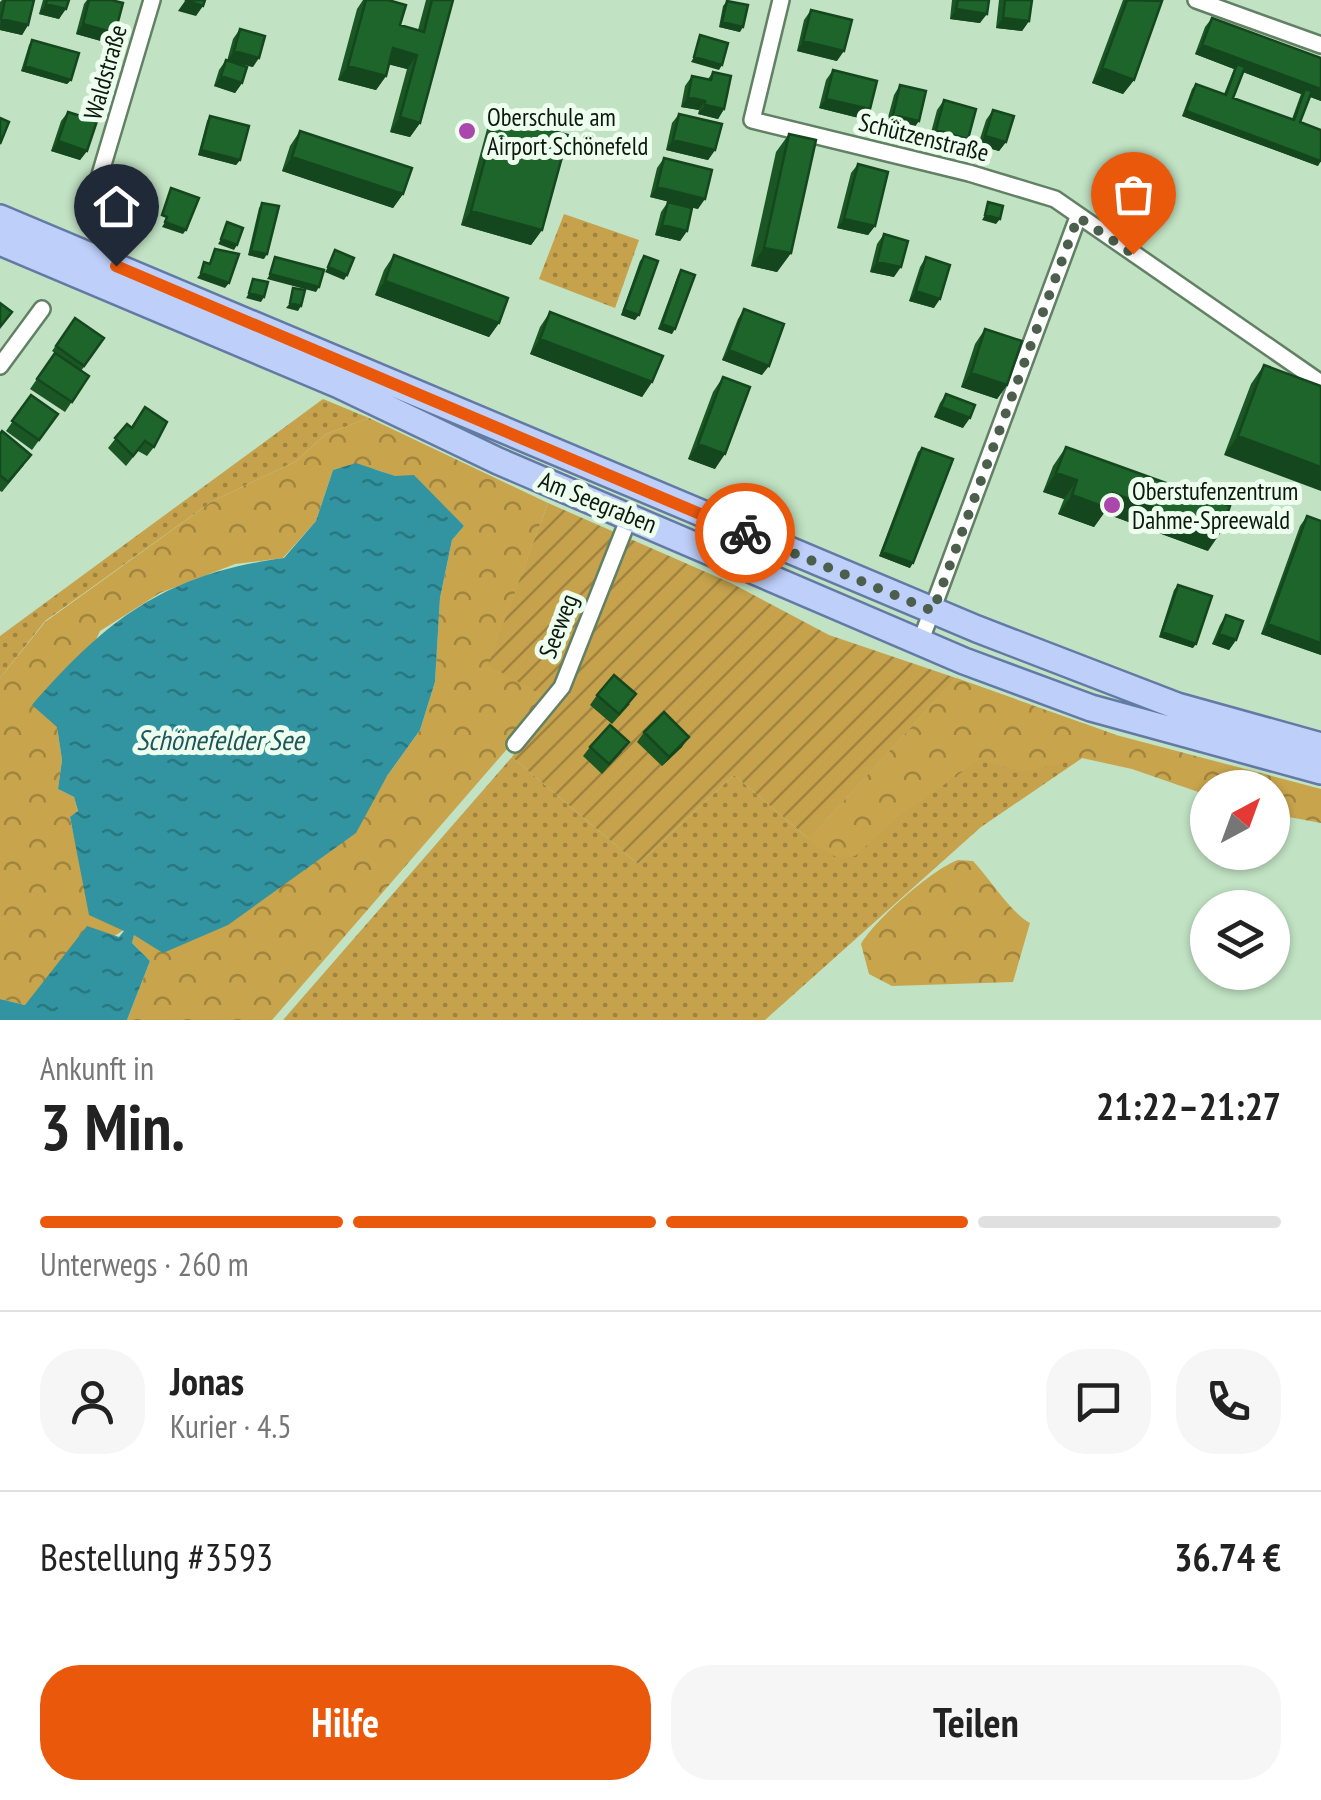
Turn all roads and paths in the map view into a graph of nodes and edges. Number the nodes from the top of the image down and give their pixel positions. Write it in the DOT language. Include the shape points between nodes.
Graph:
graph roads {
  1 [pos="152,0"];
  2 [pos="780,0"];
  3 [pos="1196,0"];
  4 [pos="1321,44"];
  5 [pos="88,215"];
  6 [pos="1078,217"];
  7 [pos="0,218"];
  8 [pos="0,242"];
  9 [pos="42,309"];
  10 [pos="0,366"];
  11 [pos="1321,384"];
  12 [pos="630,515"];
  13 [pos="933,611"];
  14 [pos="921,640"];
  15 [pos="515,744"];
  16 [pos="1321,746"];
  17 [pos="1321,771"];
  1 -- 5 [label="street, Waldstraße"];
  2 -- 6 [label="street, Schützenstraße" via="752,120 1027,188"];
  3 -- 4 [label="street"];
  6 -- 11 [label="street, Schützenstraße"];
  6 -- 13 [label="street"];
  7 -- 13 [label="main road, Am Seegraben"];
  8 -- 12 [label="main road, Am Seegraben"];
  9 -- 10 [label="street"];
  12 -- 14 [label="main road, Am Seegraben"];
  12 -- 15 [label="street, Seeweg" via="562,687"];
  13 -- 14 [label="street"];
  13 -- 16 [label="main road, Am Seegraben" via="1177,706"];
  14 -- 17 [label="main road, Am Seegraben" via="1091,708"];
}
